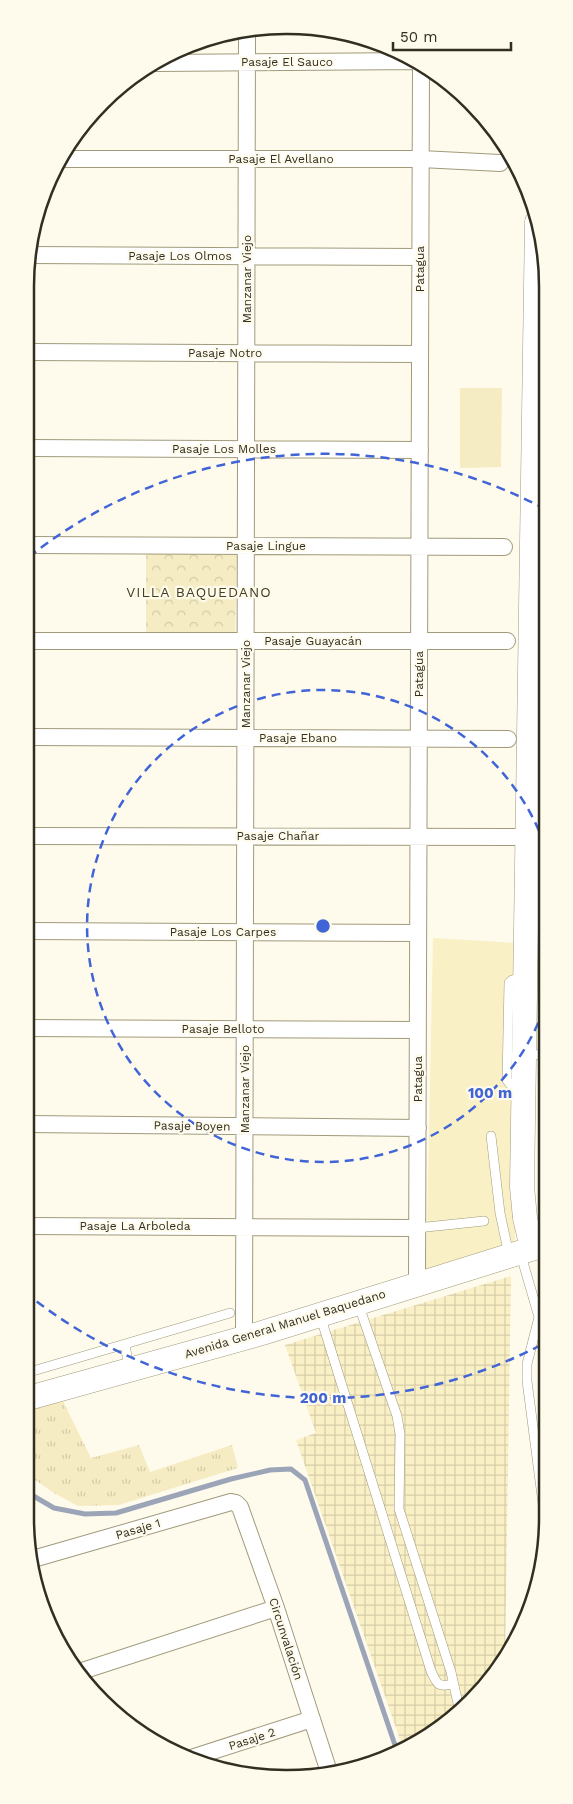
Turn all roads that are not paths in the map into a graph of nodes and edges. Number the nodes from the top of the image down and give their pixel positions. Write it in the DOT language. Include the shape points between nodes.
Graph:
graph roads {
  1 [pos="247,37"];
  2 [pos="402,62"];
  3 [pos="247,63"];
  4 [pos="168,64"];
  5 [pos="420,72"];
  6 [pos="69,159"];
  7 [pos="247,159"];
  8 [pos="421,159"];
  9 [pos="500,163"];
  10 [pos="537,254"];
  11 [pos="36,255"];
  12 [pos="247,256"];
  13 [pos="420,256"];
  14 [pos="34,352"];
  15 [pos="246,353"];
  16 [pos="420,354"];
  17 [pos="34,448"];
  18 [pos="246,450"];
  19 [pos="420,450"];
  20 [pos="34,545"];
  21 [pos="246,546"];
  22 [pos="420,547"];
  23 [pos="504,547"];
  24 [pos="246,641"];
  25 [pos="419,641"];
  26 [pos="507,641"];
  27 [pos="34,642"];
  28 [pos="34,737"];
  29 [pos="246,738"];
  30 [pos="419,739"];
  31 [pos="508,740"];
  32 [pos="536,834"];
  33 [pos="34,836"];
  34 [pos="245,836"];
  35 [pos="419,836"];
  36 [pos="34,931"];
  37 [pos="245,932"];
  38 [pos="418,933"];
  39 [pos="526,977"];
  40 [pos="34,1028"];
  41 [pos="245,1029"];
  42 [pos="418,1030"];
  43 [pos="534,1055"];
  44 [pos="524,1086"];
  45 [pos="34,1124"];
  46 [pos="244,1126"];
  47 [pos="418,1128"];
  48 [pos="491,1136"];
  49 [pos="484,1221"];
  50 [pos="34,1226"];
  51 [pos="244,1226"];
  52 [pos="417,1228"];
  53 [pos="526,1250"];
  54 [pos="417,1284"];
  55 [pos="358,1303"];
  56 [pos="230,1313"];
  57 [pos="320,1315"];
  58 [pos="539,1317"];
  59 [pos="244,1338"];
  60 [pos="125,1344"];
  61 [pos="129,1370"];
  62 [pos="34,1371"];
  63 [pos="34,1397"];
  64 [pos="539,1442"];
  65 [pos="240,1507"];
  66 [pos="37,1558"];
  67 [pos="276,1608"];
  68 [pos="85,1670"];
  69 [pos="452,1684"];
  70 [pos="457,1704"];
  71 [pos="312,1719"];
  72 [pos="200,1755"];
  73 [pos="327,1767"];
  1 -- 3 [label="street, Manzanar Viejo"];
  2 -- 3 [label="street, Pasaje El Sauco"];
  3 -- 4 [label="street, Pasaje El Sauco"];
  3 -- 7 [label="street, Manzanar Viejo"];
  5 -- 8 [label="street, Patagua"];
  6 -- 7 [label="street, Pasaje El Avellano"];
  7 -- 8 [label="street, Pasaje El Avellano"];
  7 -- 12 [label="street, Manzanar Viejo"];
  8 -- 9 [label="street, Pasaje El Avellano"];
  8 -- 13 [label="street, Patagua"];
  10 -- 32 [label="street"];
  11 -- 12 [label="street, Pasaje Los Olmos"];
  12 -- 13 [label="street, Pasaje Los Olmos"];
  12 -- 15 [label="street, Manzanar Viejo"];
  13 -- 16 [label="street, Patagua"];
  14 -- 15 [label="street, Pasaje Notro"];
  15 -- 16 [label="street, Pasaje Notro"];
  15 -- 18 [label="street, Manzanar Viejo"];
  16 -- 19 [label="street, Patagua"];
  17 -- 18 [label="street, Pasaje Los Molles"];
  18 -- 19 [label="street, Pasaje Los Molles"];
  18 -- 21 [label="street, Manzanar Viejo"];
  19 -- 22 [label="street, Patagua"];
  20 -- 21 [label="street, Pasaje Lingue"];
  21 -- 22 [label="street, Pasaje Lingue"];
  21 -- 24 [label="street, Manzanar Viejo"];
  22 -- 23 [label="street, Pasaje Lingue"];
  22 -- 25 [label="street, Patagua"];
  24 -- 25 [label="street, Pasaje Guayacán"];
  24 -- 27 [label="street, Pasaje Guayacán"];
  24 -- 29 [label="street, Manzanar Viejo"];
  25 -- 26 [label="street, Pasaje Guayacán"];
  25 -- 30 [label="street, Patagua"];
  28 -- 29 [label="street, Pasaje Ebano"];
  29 -- 30 [label="street, Pasaje Ebano"];
  29 -- 34 [label="street, Manzanar Viejo"];
  30 -- 31 [label="street, Pasaje Ebano"];
  30 -- 35 [label="street, Patagua"];
  32 -- 35 [label="street, Pasaje Chañar"];
  32 -- 39 [label="street"];
  33 -- 34 [label="street, Pasaje Chañar"];
  34 -- 35 [label="street, Pasaje Chañar"];
  34 -- 37 [label="street, Manzanar Viejo"];
  35 -- 38 [label="street, Patagua"];
  36 -- 37 [label="street, Pasaje Los Carpes"];
  37 -- 38 [label="street, Pasaje Los Carpes"];
  37 -- 41 [label="street, Manzanar Viejo"];
  38 -- 42 [label="street, Patagua"];
  39 -- 43 [label="street"];
  39 -- 44 [label="lane" via="508,983 507,1080 510,1084"];
  40 -- 41 [label="street, Pasaje Belloto"];
  41 -- 42 [label="street, Pasaje Belloto"];
  41 -- 46 [label="street, Manzanar Viejo"];
  42 -- 47 [label="street, Patagua"];
  43 -- 44 [label="street"];
  44 -- 53 [label="street"];
  45 -- 46 [label="street, Pasaje Boyen"];
  46 -- 47 [label="street, Pasaje Boyen"];
  46 -- 51 [label="street, Manzanar Viejo"];
  47 -- 52 [label="street, Patagua"];
  48 -- 53 [label="lane" via="500,1213"];
  49 -- 52 [label="lane"];
  50 -- 51 [label="street, Pasaje La Arboleda"];
  51 -- 52 [label="street, Pasaje La Arboleda"];
  51 -- 59 [label="street, Manzanar Viejo"];
  52 -- 54 [label="street, Patagua"];
  53 -- 54 [label="street, Avenida General Manuel Baquedano"];
  53 -- 58 [label="lane"];
  54 -- 55 [label="street, Avenida General Manuel Baquedano"];
  55 -- 57 [label="street, Avenida General Manuel Baquedano"];
  55 -- 69 [label="lane" via="397,1416 400,1434 398,1509"];
  56 -- 60 [label="lane"];
  57 -- 59 [label="street, Avenida General Manuel Baquedano"];
  57 -- 69 [label="lane" via="431,1671 437,1683 444,1686"];
  58 -- 64 [label="lane" via="527,1364 527,1381"];
  59 -- 61 [label="street, Avenida General Manuel Baquedano"];
  60 -- 61 [label="lane"];
  60 -- 62 [label="lane"];
  61 -- 63 [label="street, Avenida General Manuel Baquedano"];
  65 -- 66 [label="street, Pasaje 1" via="231,1502"];
  65 -- 67 [label="street, Circunvalación"];
  67 -- 68 [label="street"];
  67 -- 71 [label="street, Circunvalación"];
  69 -- 70 [label="lane"];
  71 -- 72 [label="street, Pasaje 2"];
  71 -- 73 [label="street, Circunvalación"];
}
